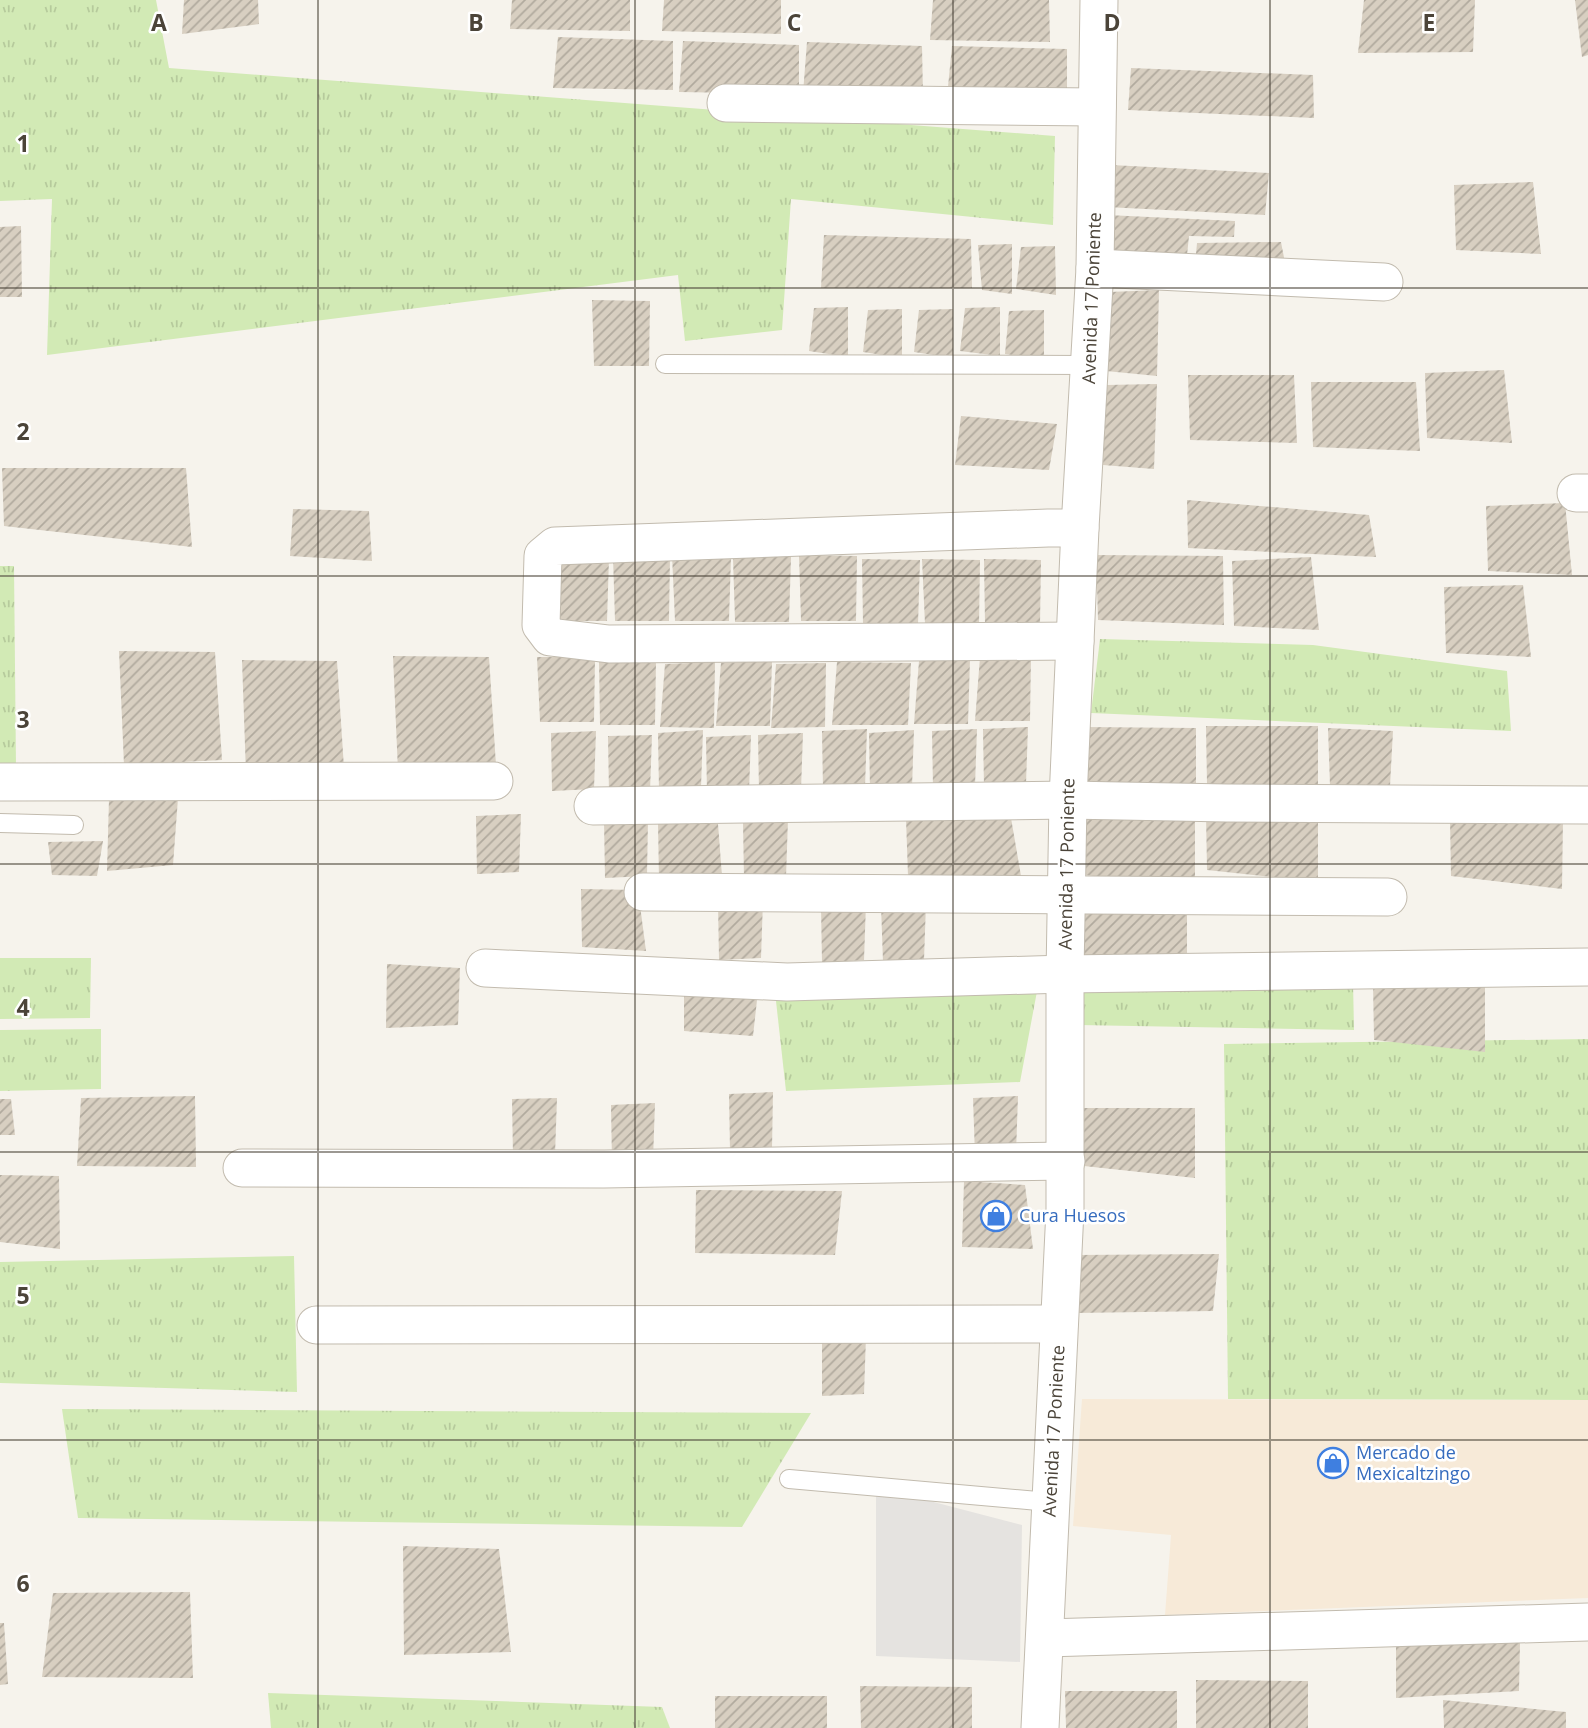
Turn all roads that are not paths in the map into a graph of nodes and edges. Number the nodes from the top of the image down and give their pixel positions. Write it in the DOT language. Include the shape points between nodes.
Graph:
graph roads {
  1 [pos="1099,0"];
  2 [pos="726,103"];
  3 [pos="1097,107"];
  4 [pos="1095,268"];
  5 [pos="1384,282"];
  6 [pos="665,364"];
  7 [pos="1090,365"];
  8 [pos="1080,528"];
  9 [pos="1074,640"];
  10 [pos="494,781"];
  11 [pos="0,782"];
  12 [pos="1068,800"];
  13 [pos="1588,805"];
  14 [pos="593,806"];
  15 [pos="0,823"];
  16 [pos="74,825"];
  17 [pos="643,892"];
  18 [pos="1066,894"];
  19 [pos="1388,897"];
  20 [pos="1588,967"];
  21 [pos="485,968"];
  22 [pos="1065,974"];
  23 [pos="1066,1161"];
  24 [pos="242,1168"];
  25 [pos="1059,1324"];
  26 [pos="316,1325"];
  27 [pos="789,1479"];
  28 [pos="1049,1503"];
  29 [pos="1588,1622"];
  30 [pos="1046,1638"];
  31 [pos="1041,1728"];
  1 -- 3 [label="street, Avenida 17 Poniente"];
  2 -- 3 [label="street"];
  3 -- 4 [label="street, Avenida 17 Poniente"];
  4 -- 5 [label="street"];
  4 -- 7 [label="street, Avenida 17 Poniente"];
  6 -- 7 [label="lane"];
  7 -- 8 [label="street, Avenida 17 Poniente"];
  8 -- 9 [label="street, Avenida 17 Poniente"];
  8 -- 9 [label="street" via="555,546 543,556 541,625 550,637 609,644"];
  9 -- 12 [label="street, Avenida 17 Poniente"];
  10 -- 11 [label="street"];
  12 -- 13 [label="street"];
  12 -- 14 [label="street"];
  12 -- 18 [label="street, Avenida 17 Poniente"];
  15 -- 16 [label="lane"];
  17 -- 18 [label="street"];
  18 -- 19 [label="street"];
  18 -- 22 [label="street, Avenida 17 Poniente"];
  20 -- 22 [label="street"];
  21 -- 22 [label="street" via="787,982"];
  22 -- 23 [label="street, Avenida 17 Poniente"];
  23 -- 24 [label="street" via="604,1169"];
  23 -- 25 [label="street, Avenida 17 Poniente"];
  25 -- 26 [label="street"];
  25 -- 28 [label="street, Avenida 17 Poniente"];
  27 -- 28 [label="lane"];
  28 -- 30 [label="street, Avenida 17 Poniente"];
  29 -- 30 [label="street"];
  30 -- 31 [label="street, Avenida 17 Poniente"];
}
